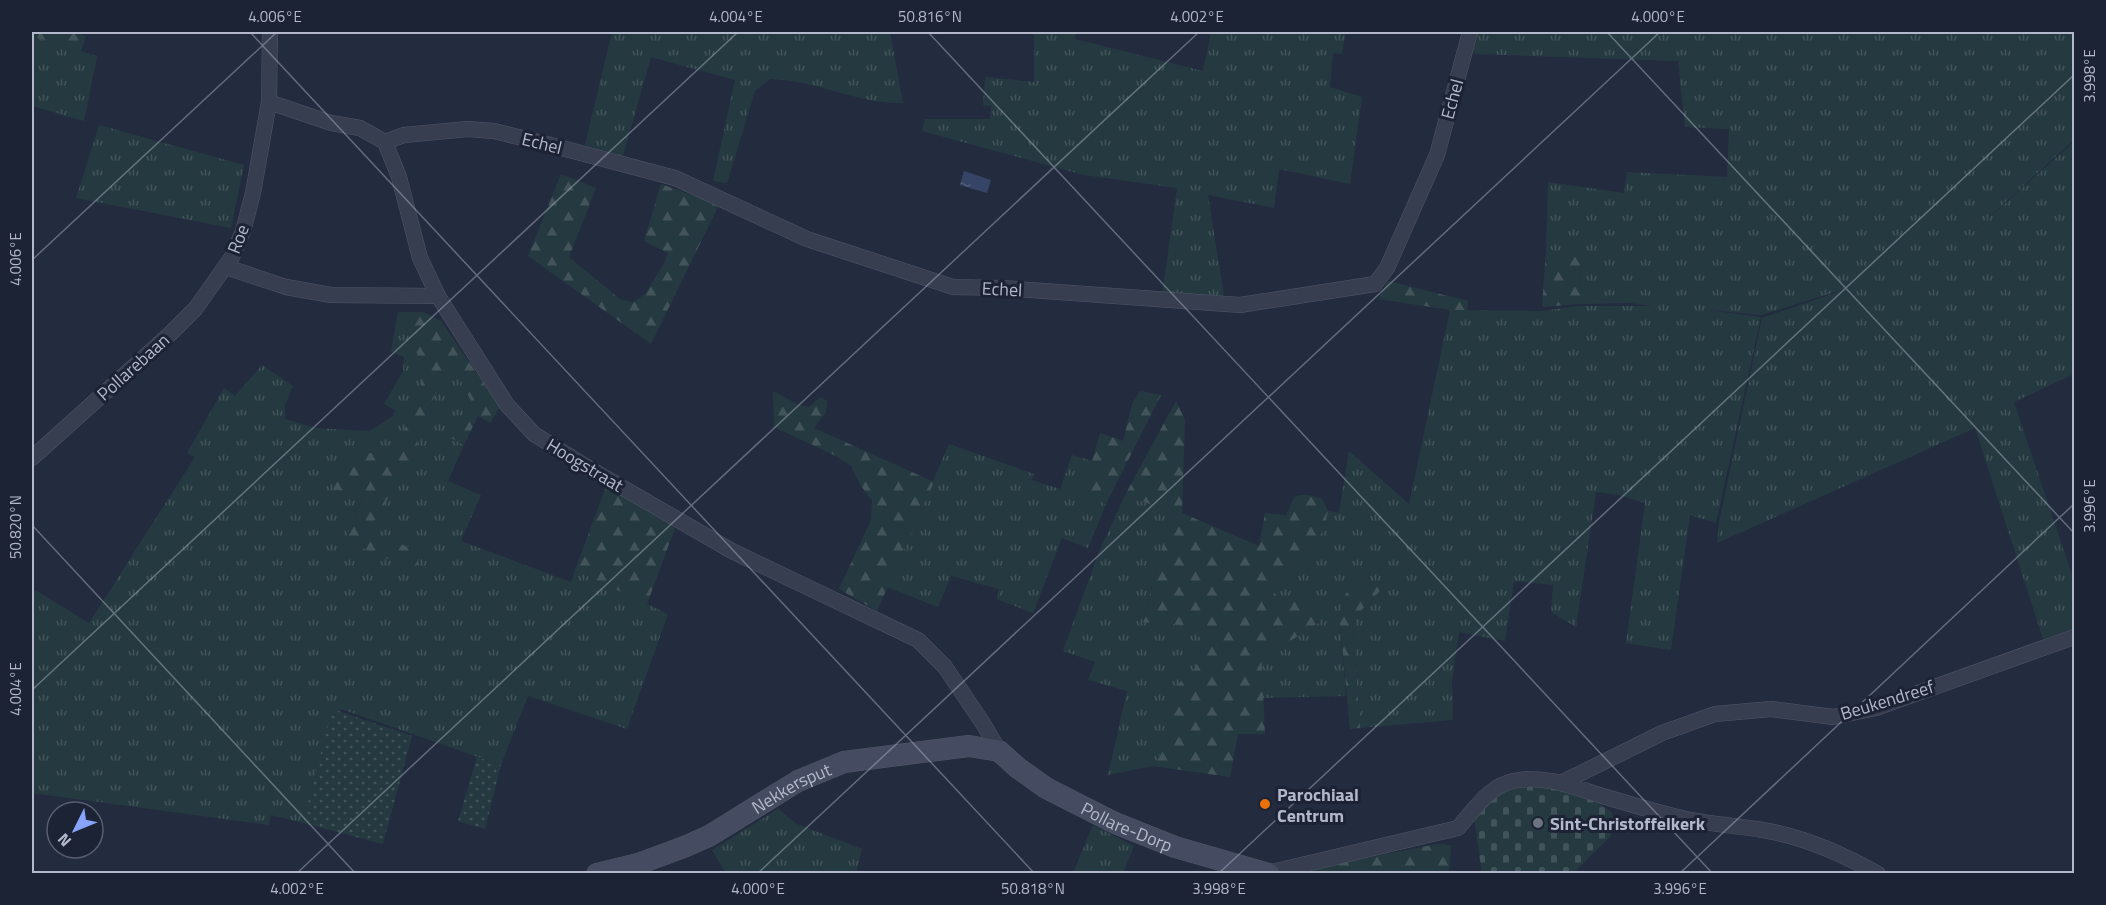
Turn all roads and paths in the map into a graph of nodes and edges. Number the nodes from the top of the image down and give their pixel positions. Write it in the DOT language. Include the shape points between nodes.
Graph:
graph roads {
  1 [pos="270,32"];
  2 [pos="1470,32"];
  3 [pos="269,102"];
  4 [pos="385,142"];
  5 [pos="226,267"];
  6 [pos="438,296"];
  7 [pos="32,458"];
  8 [pos="2074,637"];
  9 [pos="999,751"];
  10 [pos="1563,782"];
  11 [pos="597,873"];
  12 [pos="1269,873"];
  13 [pos="1878,873"];
  1 -- 3 [label="street, Roe"];
  2 -- 4 [label="street, Echel" via="1437,155 1387,268 1375,284 1240,305 953,287 807,239 675,178 543,143 468,129 404,135"];
  3 -- 4 [label="street" via="331,123 360,128"];
  3 -- 5 [label="street, Roe" via="245,221"];
  4 -- 6 [label="street, Hoogstraat" via="399,177 420,258"];
  5 -- 6 [label="street, Roe" via="286,287 331,295"];
  5 -- 7 [label="street, Pollarebaan" via="196,308 170,334"];
  6 -- 9 [label="street, Hoogstraat" via="507,405 534,434 732,551 918,640 945,667"];
  8 -- 10 [label="street, Beukendreef" via="1875,708 1833,717 1771,709 1715,714 1662,734"];
  9 -- 11 [label="street, Nekkersput" via="969,746 844,762 798,782 709,836 638,864"];
  9 -- 12 [label="street, Pollare-Dorp" via="1046,788 1115,823 1175,848"];
  10 -- 12 [label="street" via="1532,779 1502,784 1458,828"];
  10 -- 13 [label="street" via="1687,819 1806,840"];
}
